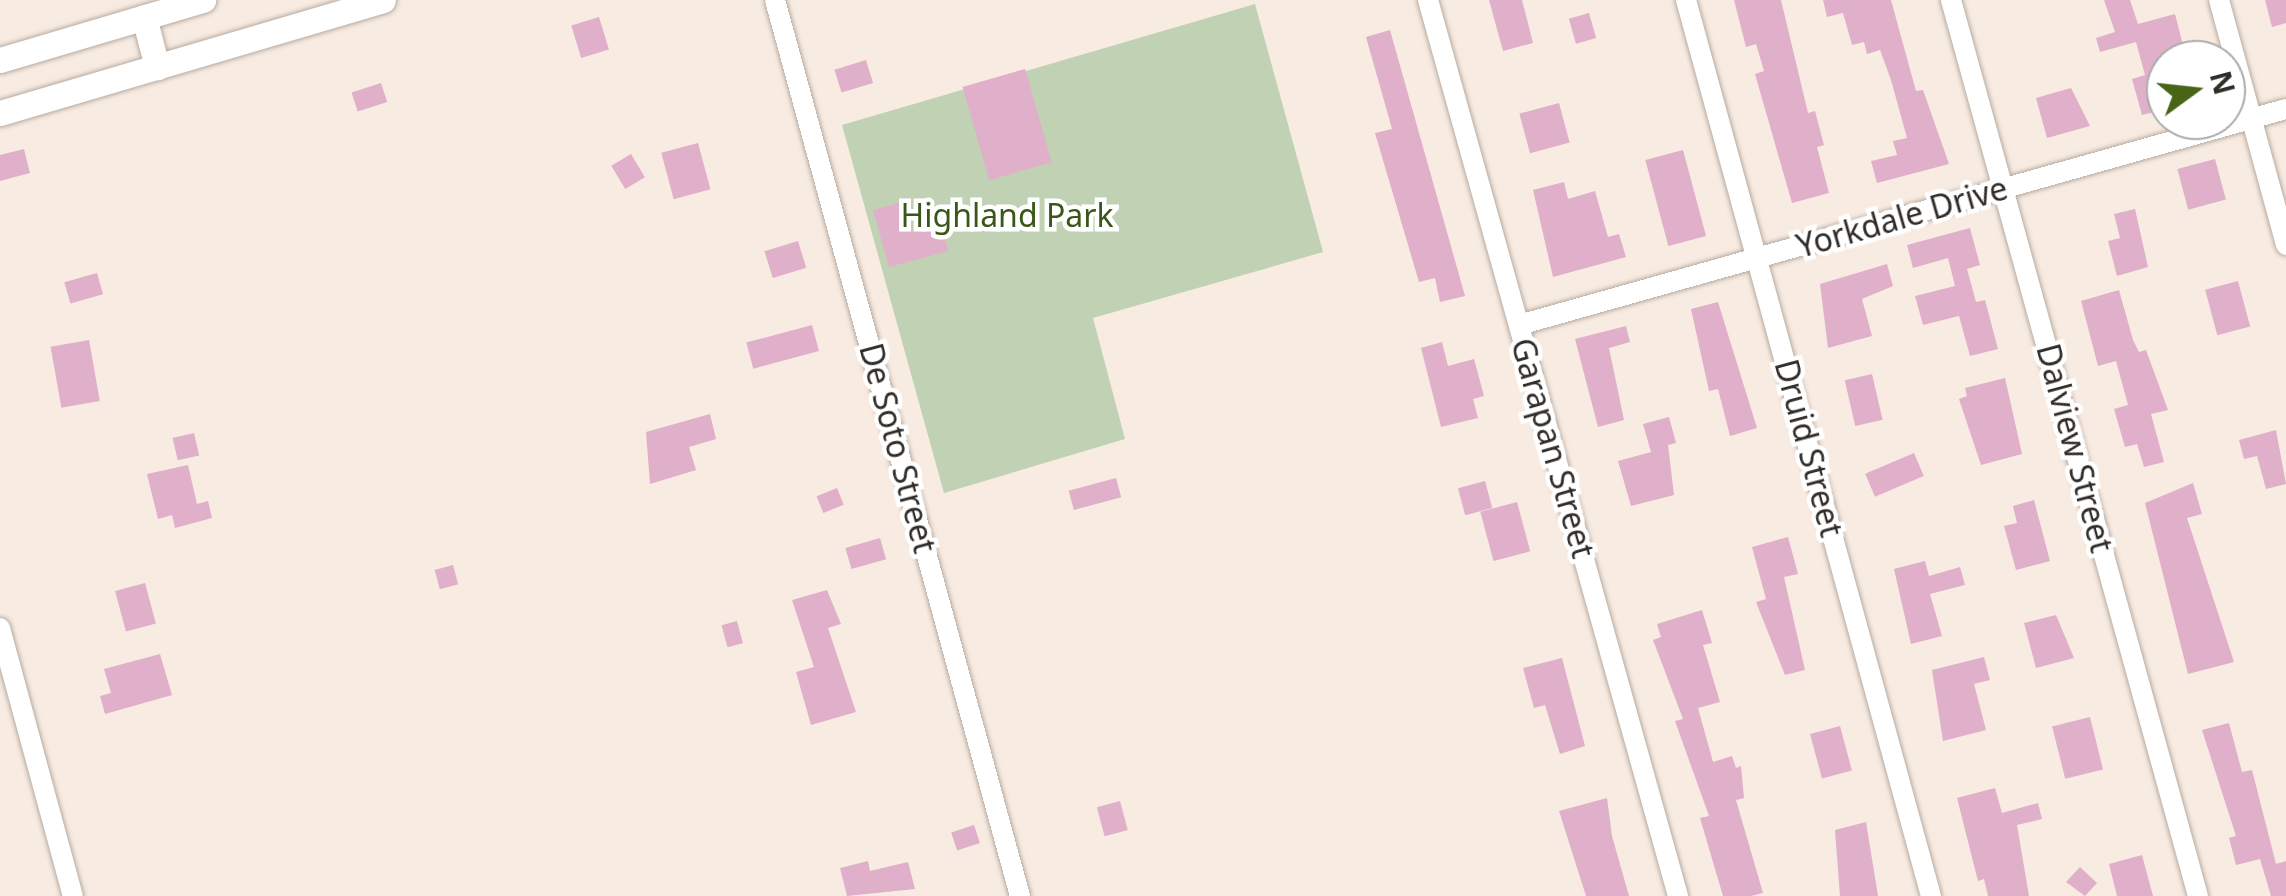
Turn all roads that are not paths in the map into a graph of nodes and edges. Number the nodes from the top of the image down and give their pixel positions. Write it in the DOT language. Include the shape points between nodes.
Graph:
graph roads {
  1 [pos="202,0"];
  2 [pos="384,0"];
  3 [pos="775,0"];
  4 [pos="1428,0"];
  5 [pos="1686,0"];
  6 [pos="1951,0"];
  7 [pos="2219,0"];
  8 [pos="144,17"];
  9 [pos="0,60"];
  10 [pos="158,66"];
  11 [pos="2286,109"];
  12 [pos="0,113"];
  13 [pos="2251,119"];
  14 [pos="2003,188"];
  15 [pos="2286,245"];
  16 [pos="1757,258"];
  17 [pos="1519,324"];
  18 [pos="0,628"];
  19 [pos="73,896"];
  20 [pos="1020,896"];
  21 [pos="1678,896"];
  22 [pos="1931,896"];
  23 [pos="2198,896"];
  1 -- 8 [label="main road"];
  2 -- 10 [label="main road"];
  3 -- 20 [label="street, De Soto Street"];
  4 -- 17 [label="street, Garapan Street"];
  5 -- 16 [label="street, Druid Street"];
  6 -- 14 [label="street, Dalview Street"];
  7 -- 13 [label="street"];
  8 -- 9 [label="main road"];
  8 -- 10 [label="main road"];
  10 -- 12 [label="main road"];
  11 -- 13 [label="street, Yorkdale Drive"];
  13 -- 14 [label="street, Yorkdale Drive"];
  13 -- 15 [label="street"];
  14 -- 16 [label="street, Yorkdale Drive"];
  14 -- 23 [label="street, Dalview Street"];
  16 -- 17 [label="street, Yorkdale Drive"];
  16 -- 22 [label="street, Druid Street"];
  17 -- 21 [label="street, Garapan Street"];
  18 -- 19 [label="street"];
}
